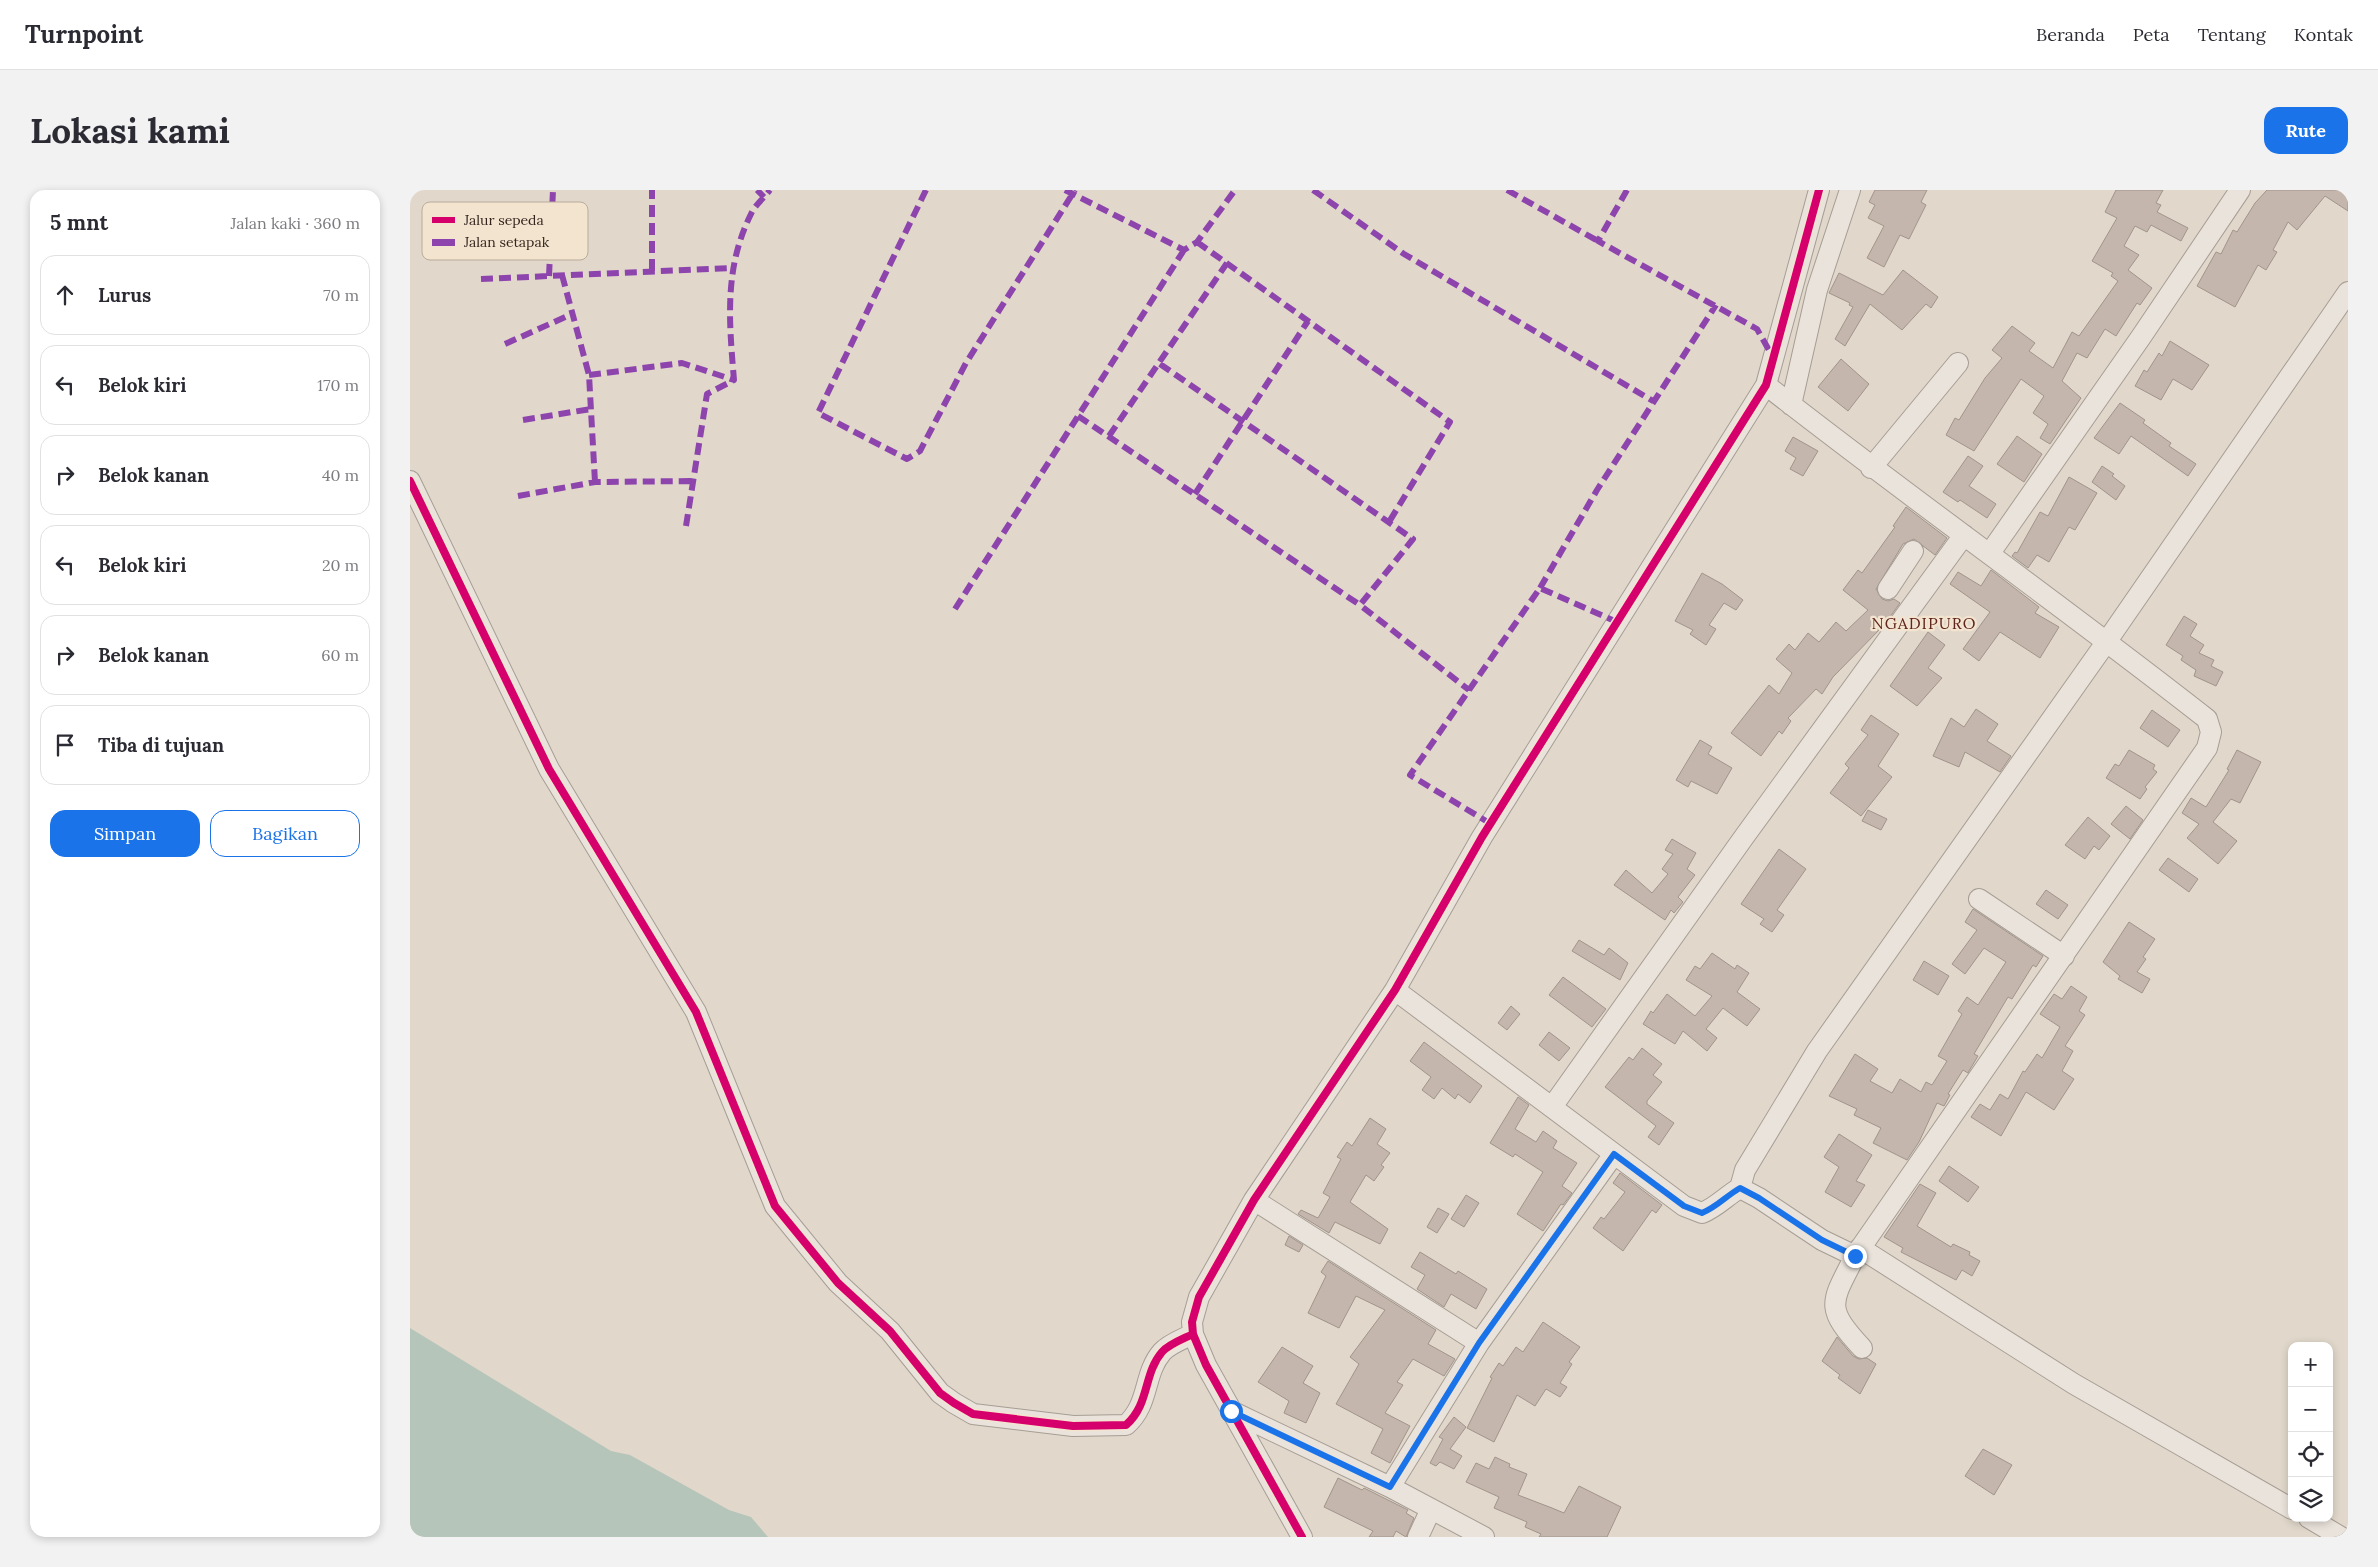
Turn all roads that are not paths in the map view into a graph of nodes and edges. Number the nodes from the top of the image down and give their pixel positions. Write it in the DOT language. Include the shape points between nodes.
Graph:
graph roads {
  1 [pos="1819,190"];
  2 [pos="1850,190"];
  3 [pos="2240,190"];
  4 [pos="2348,292"];
  5 [pos="1958,363"];
  6 [pos="1766,385"];
  7 [pos="1791,406"];
  8 [pos="1871,468"];
  9 [pos="410,480"];
  10 [pos="1964,535"];
  11 [pos="1990,553"];
  12 [pos="1932,582"];
  13 [pos="1888,589"];
  14 [pos="2112,644"];
  15 [pos="1979,899"];
  16 [pos="2064,956"];
  17 [pos="1395,990"];
  18 [pos="1552,1106"];
  19 [pos="1614,1154"];
  20 [pos="1740,1188"];
  21 [pos="1254,1200"];
  22 [pos="1857,1252"];
  23 [pos="1193,1334"];
  24 [pos="1479,1343"];
  25 [pos="1862,1348"];
  26 [pos="1231,1411"];
  27 [pos="1390,1487"];
  28 [pos="2288,1507"];
  29 [pos="1431,1509"];
  30 [pos="2316,1522"];
  31 [pos="1302,1537"];
  32 [pos="1418,1537"];
  33 [pos="1484,1537"];
  34 [pos="2341,1537"];
  1 -- 6 [label="street"];
  2 -- 7 [label="street" via="1817,290"];
  3 -- 11 [label="street"];
  4 -- 14 [label="street"];
  5 -- 8 [label="street"];
  6 -- 7 [label="street"];
  6 -- 17 [label="street" via="1482,837"];
  7 -- 8 [label="street"];
  8 -- 10 [label="street"];
  9 -- 23 [label="street" via="567,803 696,1012 775,1206 838,1283 890,1332 940,1392 973,1414 1073,1426 1126,1425 1136,1417 1142,1404 1154,1362 1163,1350"];
  10 -- 11 [label="street"];
  10 -- 12 [label="street"];
  11 -- 14 [label="street"];
  12 -- 13 [label="street" via="1908,558"];
  12 -- 18 [label="street"];
  14 -- 16 [label="street" via="2206,719 2211,732 2207,748"];
  14 -- 20 [label="street" via="1817,1051 1745,1170"];
  15 -- 16 [label="street"];
  16 -- 22 [label="street"];
  17 -- 18 [label="street"];
  17 -- 21 [label="street"];
  18 -- 19 [label="street"];
  19 -- 20 [label="street" via="1684,1206 1702,1213 1716,1207"];
  19 -- 24 [label="street"];
  20 -- 22 [label="street" via="1822,1240"];
  21 -- 23 [label="street" via="1199,1297 1192,1322"];
  21 -- 24 [label="street"];
  22 -- 25 [label="street" via="1835,1294 1842,1326"];
  22 -- 28 [label="street" via="2074,1384"];
  23 -- 26 [label="street"];
  24 -- 27 [label="street"];
  26 -- 27 [label="street"];
  26 -- 31 [label="street"];
  27 -- 29 [label="street"];
  29 -- 32 [label="street"];
  29 -- 33 [label="street"];
  30 -- 34 [label="street"];
}
